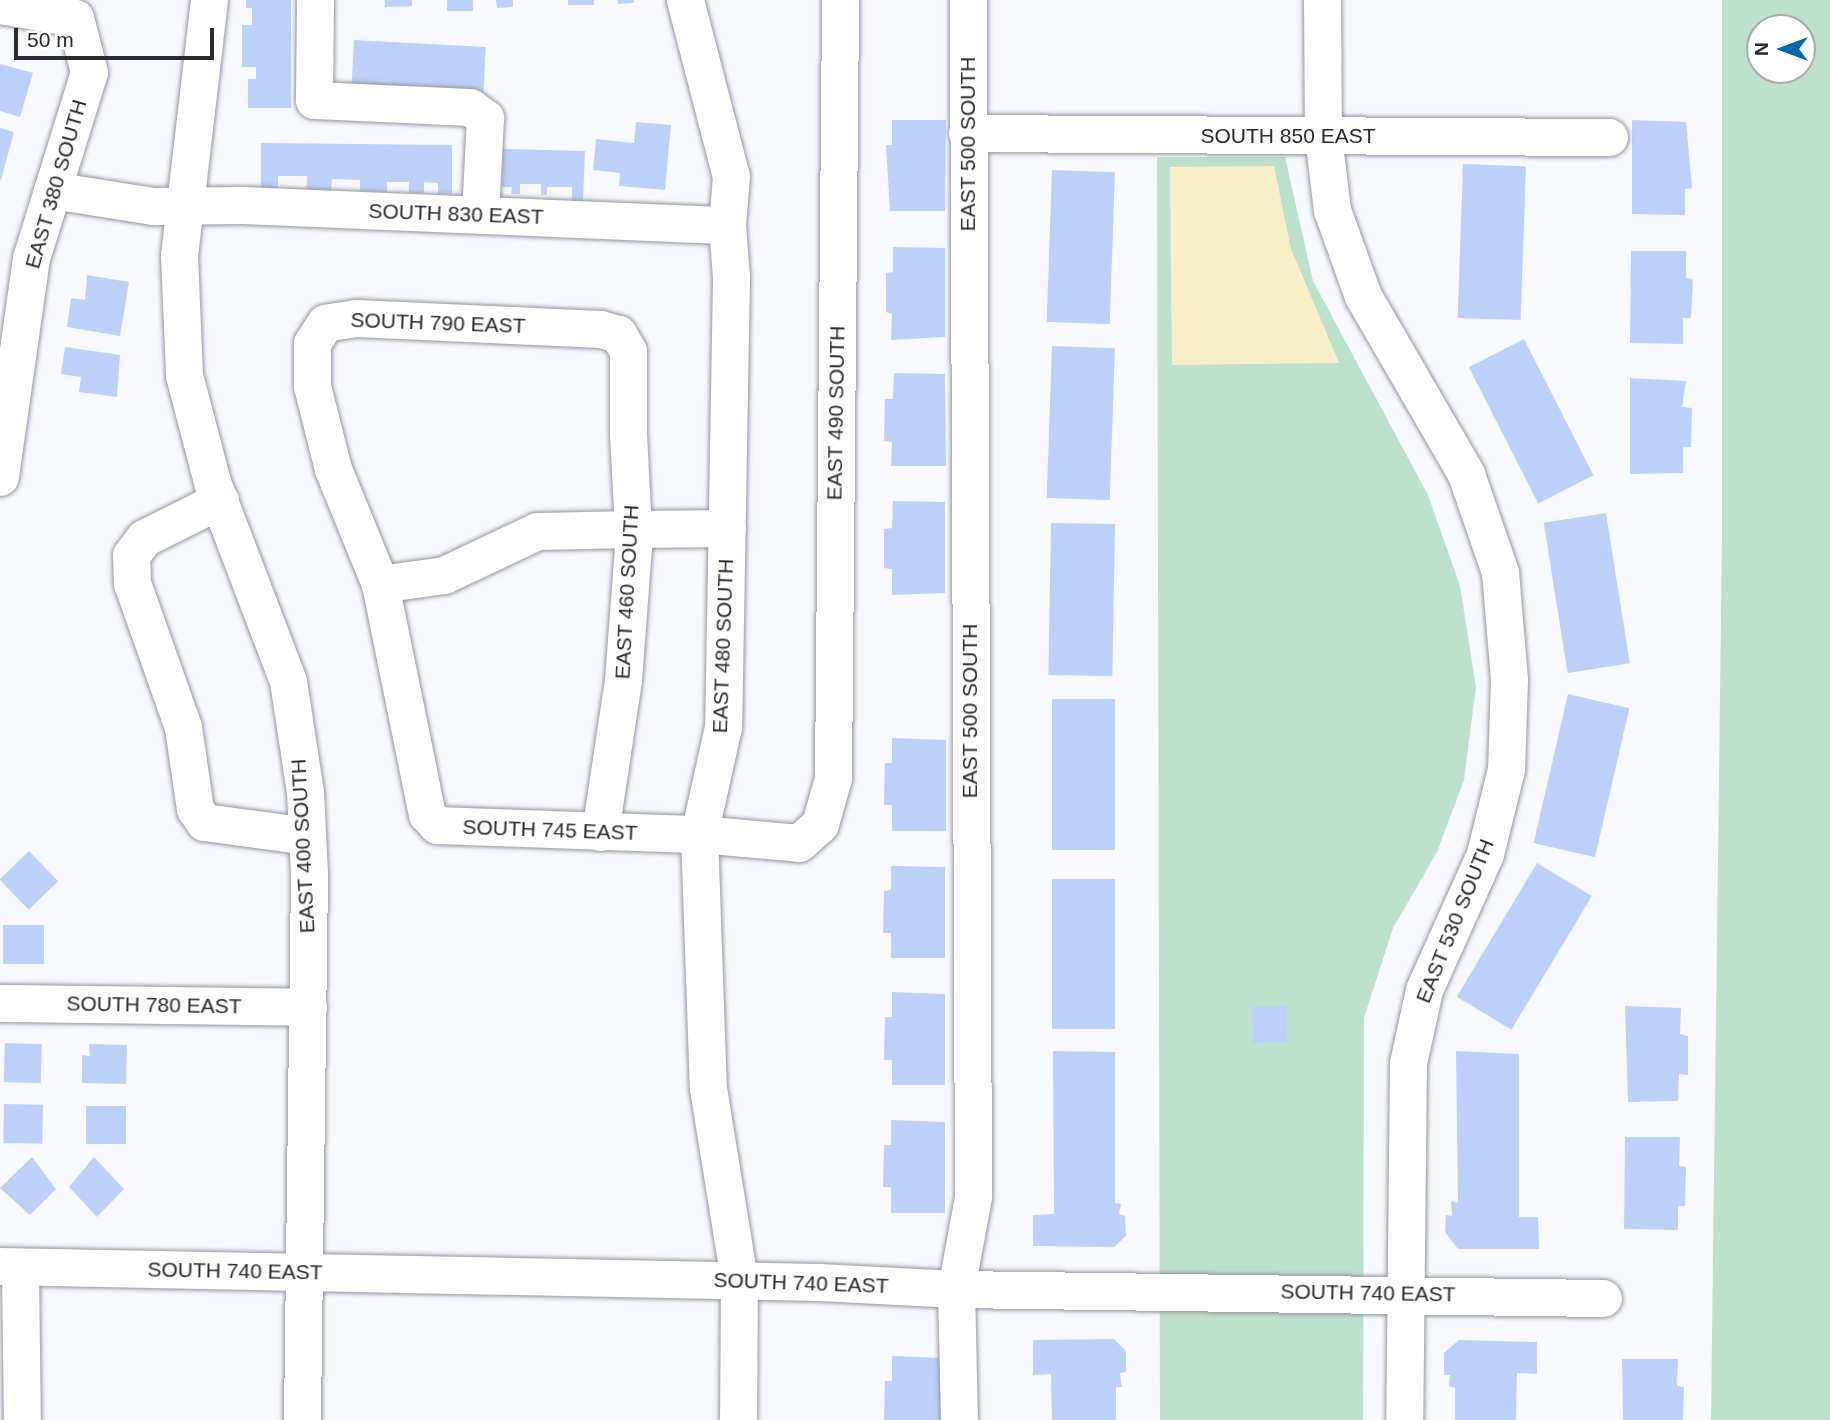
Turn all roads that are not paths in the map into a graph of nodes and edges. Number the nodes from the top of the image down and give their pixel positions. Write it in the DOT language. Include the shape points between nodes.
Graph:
graph roads {
  1 [pos="209,0"];
  2 [pos="315,0"];
  3 [pos="685,0"];
  4 [pos="839,0"];
  5 [pos="968,0"];
  6 [pos="1322,0"];
  7 [pos="0,5"];
  8 [pos="967,133"];
  9 [pos="1324,136"];
  10 [pos="1609,137"];
  11 [pos="52,190"];
  12 [pos="185,206"];
  13 [pos="480,215"];
  14 [pos="727,225"];
  15 [pos="628,351"];
  16 [pos="0,477"];
  17 [pos="220,500"];
  18 [pos="727,527"];
  19 [pos="633,528"];
  20 [pos="380,584"];
  21 [pos="820,824"];
  22 [pos="600,832"];
  23 [pos="699,834"];
  24 [pos="307,836"];
  25 [pos="0,1003"];
  26 [pos="307,1007"];
  27 [pos="10,1267"];
  28 [pos="301,1272"];
  29 [pos="738,1280"];
  30 [pos="956,1289"];
  31 [pos="1405,1293"];
  32 [pos="1603,1298"];
  33 [pos="22,1420"];
  34 [pos="302,1420"];
  35 [pos="738,1420"];
  36 [pos="959,1420"];
  37 [pos="1404,1420"];
  1 -- 12 [label="street, EAST 400 SOUTH"];
  2 -- 13 [label="street" via="314,100 478,110 485,118"];
  3 -- 14 [label="street, EAST 480 SOUTH" via="731,176"];
  4 -- 21 [label="street, EAST 490 SOUTH" via="833,778"];
  5 -- 8 [label="street, EAST 500 SOUTH"];
  6 -- 9 [label="street, EAST 530 SOUTH"];
  7 -- 11 [label="street, EAST 380 SOUTH" via="75,18 89,72"];
  8 -- 9 [label="street, SOUTH 850 EAST"];
  8 -- 30 [label="street, EAST 500 SOUTH" via="973,1197"];
  9 -- 10 [label="street, SOUTH 850 EAST"];
  9 -- 31 [label="street, EAST 530 SOUTH" via="1332,210 1363,296 1466,474 1500,572 1509,680 1506,769 1485,855 1424,990 1408,1063"];
  11 -- 12 [label="street, SOUTH 830 EAST" via="153,206"];
  11 -- 16 [label="street, EAST 380 SOUTH" via="31,258"];
  12 -- 13 [label="street, SOUTH 830 EAST"];
  12 -- 17 [label="street, EAST 400 SOUTH" via="179,255 184,375"];
  13 -- 14 [label="street, SOUTH 830 EAST"];
  14 -- 18 [label="street, EAST 480 SOUTH" via="731,277"];
  15 -- 19 [label="street, EAST 460 SOUTH"];
  15 -- 20 [label="street, SOUTH 790 EAST" via="618,334 600,329 356,318 325,323 312,343 312,386 333,469"];
  17 -- 24 [label="street, EAST 400 SOUTH" via="288,681"];
  17 -- 24 [label="street" via="144,538 131,555 132,583 183,727 204,822"];
  18 -- 19 [label="street"];
  18 -- 23 [label="street, EAST 480 SOUTH" via="723,727"];
  19 -- 20 [label="street" via="537,531 444,575"];
  19 -- 22 [label="street, EAST 460 SOUTH" via="623,680"];
  20 -- 22 [label="street, SOUTH 745 EAST" via="427,814 438,825 458,829"];
  21 -- 23 [label="street, SOUTH 745 EAST" via="799,843"];
  22 -- 23 [label="street, SOUTH 745 EAST"];
  23 -- 29 [label="street, EAST 480 SOUTH" via="708,1088"];
  24 -- 26 [label="street, EAST 400 SOUTH"];
  25 -- 26 [label="street, SOUTH 780 EAST"];
  26 -- 28 [label="street, EAST 400 SOUTH"];
  27 -- 28 [label="street, SOUTH 740 EAST"];
  27 -- 33 [label="street"];
  28 -- 29 [label="street, SOUTH 740 EAST"];
  28 -- 34 [label="street, EAST 400 SOUTH"];
  29 -- 30 [label="street, SOUTH 740 EAST"];
  29 -- 35 [label="street, EAST 480 SOUTH"];
  30 -- 31 [label="street, SOUTH 740 EAST"];
  30 -- 36 [label="street, EAST 500 SOUTH"];
  31 -- 32 [label="street, SOUTH 740 EAST"];
  31 -- 37 [label="street, EAST 530 SOUTH"];
}
